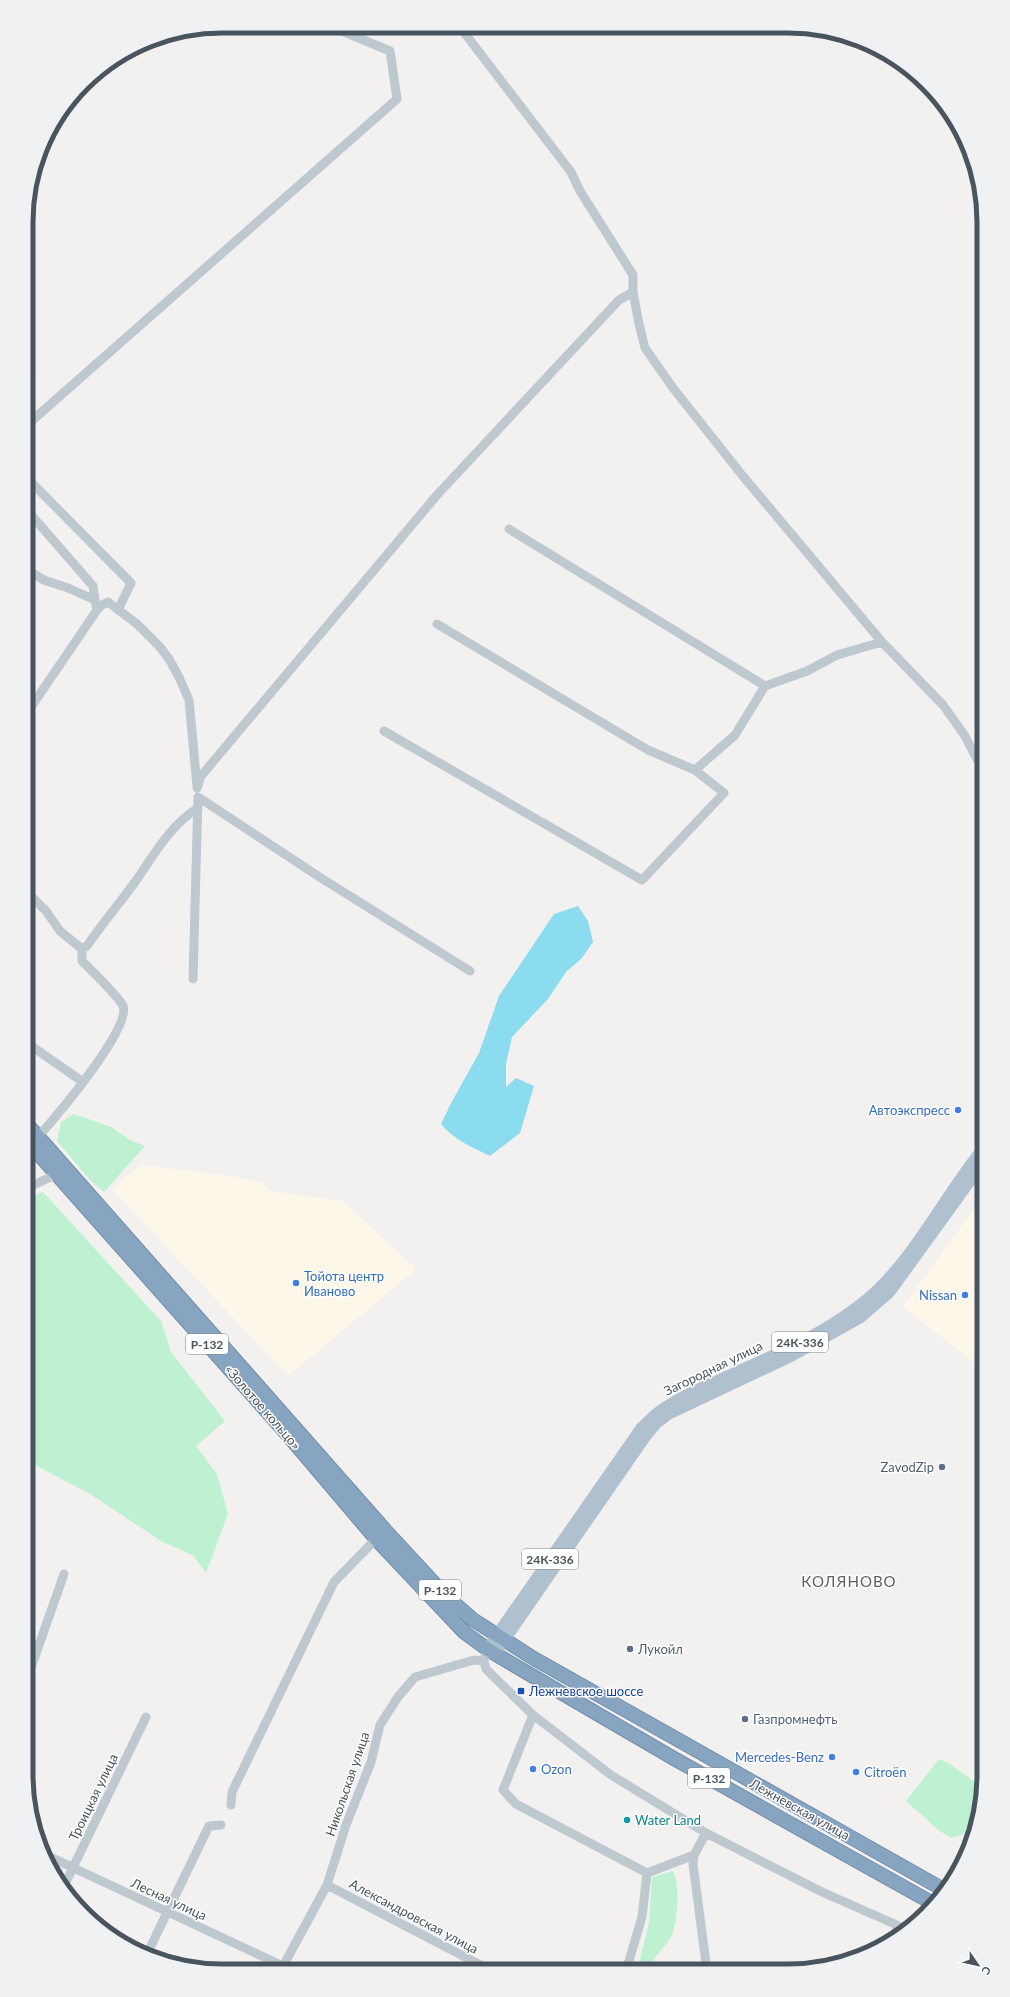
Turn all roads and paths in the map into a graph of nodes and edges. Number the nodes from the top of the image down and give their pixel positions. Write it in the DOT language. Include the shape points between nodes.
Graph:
graph roads {
  1 [pos="346,33"];
  2 [pos="464,33"];
  3 [pos="633,292"];
  4 [pos="33,420"];
  5 [pos="33,484"];
  6 [pos="33,517"];
  7 [pos="509,529"];
  8 [pos="33,574"];
  9 [pos="94,600"];
  10 [pos="97,610"];
  11 [pos="118,610"];
  12 [pos="437,624"];
  13 [pos="882,642"];
  14 [pos="765,686"];
  15 [pos="33,704"];
  16 [pos="384,731"];
  17 [pos="977,759"];
  18 [pos="695,770"];
  19 [pos="197,788"];
  20 [pos="198,797"];
  21 [pos="198,808"];
  22 [pos="33,898"];
  23 [pos="82,949"];
  24 [pos="470,971"];
  25 [pos="193,979"];
  26 [pos="33,1047"];
  27 [pos="83,1082"];
  28 [pos="33,1138"];
  29 [pos="33,1140"];
  30 [pos="33,1140"];
  31 [pos="977,1155"];
  32 [pos="977,1172"];
  33 [pos="57,1174"];
  34 [pos="33,1185"];
  35 [pos="385,1530"];
  36 [pos="376,1539"];
  37 [pos="385,1549"];
  38 [pos="64,1574"];
  39 [pos="500,1638"];
  40 [pos="489,1654"];
  41 [pos="33,1662"];
  42 [pos="533,1715"];
  43 [pos="146,1717"];
  44 [pos="231,1805"];
  45 [pos="221,1825"];
  46 [pos="706,1833"];
  47 [pos="694,1855"];
  48 [pos="51,1858"];
  49 [pos="73,1868"];
  50 [pos="647,1873"];
  51 [pos="66,1882"];
  52 [pos="327,1885"];
  53 [pos="940,1887"];
  54 [pos="929,1901"];
  55 [pos="167,1912"];
  56 [pos="896,1925"];
  57 [pos="900,1927"];
  58 [pos="897,1929"];
  59 [pos="149,1950"];
  60 [pos="274,1964"];
  61 [pos="284,1964"];
  62 [pos="478,1964"];
  63 [pos="628,1964"];
  64 [pos="706,1964"];
  1 -- 4 [label="street" via="390,51 397,98"];
  2 -- 3 [label="street" via="571,172 580,191 633,275"];
  3 -- 13 [label="street" via="645,348 673,388"];
  3 -- 19 [label="street" via="619,300 437,496 201,776"];
  5 -- 11 [label="street" via="131,582"];
  6 -- 9 [label="street" via="93,586"];
  7 -- 14 [label="street"];
  8 -- 9 [label="street"];
  9 -- 10 [label="street"];
  10 -- 11 [label="street" via="108,602"];
  10 -- 15 [label="street"];
  11 -- 19 [label="street" via="137,624 160,647 169,659 189,700"];
  12 -- 18 [label="street" via="648,750"];
  13 -- 14 [label="street" via="837,655 807,671"];
  13 -- 17 [label="street" via="943,705 965,736"];
  14 -- 18 [label="street" via="735,735"];
  16 -- 18 [label="street" via="642,880 724,793"];
  19 -- 20 [label="street"];
  20 -- 21 [label="street"];
  20 -- 24 [label="street" via="320,878"];
  21 -- 23 [label="street" via="169,831 135,882 87,946"];
  21 -- 25 [label="street"];
  22 -- 23 [label="street" via="60,931"];
  23 -- 27 [label="street" via="82,961 123,1006 124,1018"];
  26 -- 27 [label="street"];
  27 -- 28 [label="street"];
  29 -- 33 [label="highway, «Золотое кольцо» / Р-132"];
  30 -- 35 [label="highway, «Золотое кольцо» / Р-132"];
  31 -- 39 [label="main road, Загородная улица / 24К-336" via="909,1252 875,1293 841,1319 794,1345 663,1408 641,1428"];
  32 -- 39 [label="main road, Загородная улица / 24К-336" via="890,1292 860,1318 792,1356 669,1414 656,1424"];
  33 -- 34 [label="street"];
  33 -- 36 [label="highway, «Золотое кольцо» / Р-132"];
  35 -- 39 [label="highway, Лежневская улица / Р-132" via="447,1596 472,1619"];
  36 -- 37 [label="highway, «Золотое кольцо» / Р-132"];
  36 -- 44 [label="street" via="334,1582 232,1792"];
  37 -- 40 [label="highway, Лежневская улица / Р-132" via="464,1632"];
  38 -- 41 [label="street"];
  39 -- 40 [label="main road, Загородная улица / 24К-336"];
  39 -- 53 [label="highway, Лежневская улица / Р-132"];
  40 -- 42 [label="street" via="486,1669"];
  40 -- 52 [label="street, Никольская улица" via="415,1677 398,1697 380,1724 371,1762 346,1825"];
  40 -- 54 [label="highway, Лежневская улица / Р-132"];
  42 -- 46 [label="street" via="612,1775"];
  42 -- 50 [label="street" via="503,1790 516,1804"];
  43 -- 49 [label="street, Троицкая улица"];
  45 -- 55 [label="street" via="209,1826"];
  46 -- 47 [label="street"];
  46 -- 56 [label="street" via="822,1892"];
  47 -- 50 [label="street"];
  47 -- 64 [label="street"];
  48 -- 49 [label="street, Лесная улица"];
  49 -- 51 [label="street, Троицкая улица"];
  49 -- 55 [label="street, Лесная улица"];
  50 -- 63 [label="street" via="642,1917"];
  52 -- 61 [label="street, Никольская улица"];
  52 -- 62 [label="street, Александровская улица"];
  55 -- 59 [label="street"];
  55 -- 60 [label="street, Лесная улица"];
  56 -- 57 [label="street"];
  56 -- 58 [label="street"];
}
